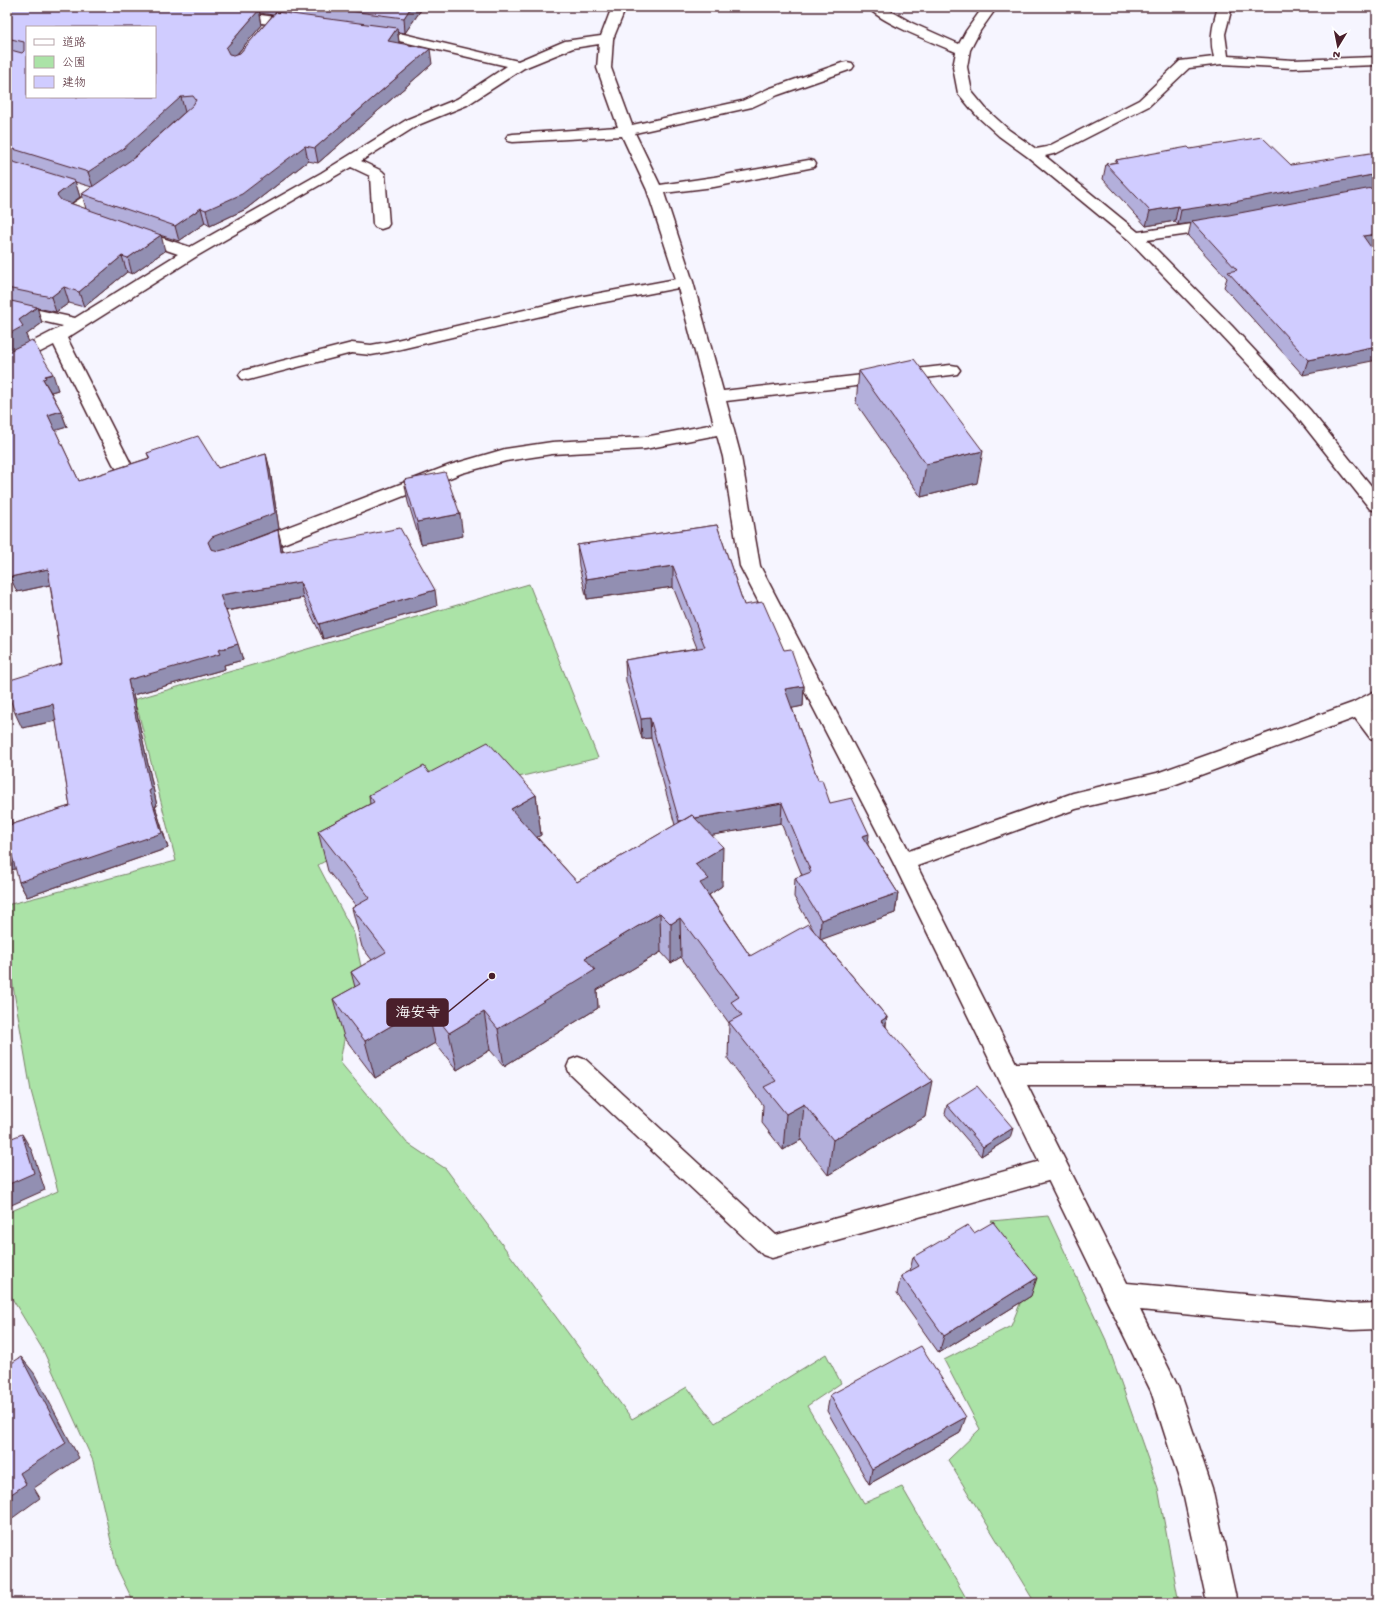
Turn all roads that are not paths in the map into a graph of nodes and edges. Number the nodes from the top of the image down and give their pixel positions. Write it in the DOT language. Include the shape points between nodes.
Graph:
graph roads {
  1 [pos="252,7"];
  2 [pos="619,7"];
  3 [pos="875,7"];
  4 [pos="990,7"];
  5 [pos="1225,7"];
  6 [pos="275,21"];
  7 [pos="312,25"];
  8 [pos="357,31"];
  9 [pos="265,32"];
  10 [pos="606,39"];
  11 [pos="964,50"];
  12 [pos="1222,60"];
  13 [pos="1377,61"];
  14 [pos="519,65"];
  15 [pos="847,66"];
  16 [pos="627,131"];
  17 [pos="513,138"];
  18 [pos="1032,154"];
  19 [pos="350,161"];
  20 [pos="809,164"];
  21 [pos="121,177"];
  22 [pos="81,190"];
  23 [pos="655,190"];
  24 [pos="96,195"];
  25 [pos="101,222"];
  26 [pos="1232,222"];
  27 [pos="381,224"];
  28 [pos="123,230"];
  29 [pos="1135,237"];
  30 [pos="191,253"];
  31 [pos="685,282"];
  32 [pos="7,308"];
  33 [pos="78,324"];
  34 [pos="58,336"];
  35 [pos="7,362"];
  36 [pos="952,370"];
  37 [pos="248,375"];
  38 [pos="716,397"];
  39 [pos="725,428"];
  40 [pos="122,464"];
  41 [pos="1377,504"];
  42 [pos="238,553"];
  43 [pos="1368,703"];
  44 [pos="1377,732"];
  45 [pos="904,862"];
  46 [pos="578,1067"];
  47 [pos="1009,1074"];
  48 [pos="1377,1074"];
  49 [pos="1055,1168"];
  50 [pos="1119,1295"];
  51 [pos="1377,1316"];
  52 [pos="1222,1603"];
  1 -- 6 [label="street" via="245,17"];
  2 -- 10 [label="street"];
  3 -- 11 [label="street" via="918,32"];
  4 -- 11 [label="street" via="973,31"];
  5 -- 12 [label="street" via="1218,26 1217,47"];
  6 -- 7 [label="street"];
  6 -- 9 [label="street"];
  8 -- 14 [label="street" via="395,36"];
  10 -- 14 [label="street" via="570,44"];
  10 -- 16 [label="street" via="604,68"];
  11 -- 18 [label="street" via="960,67 965,93 982,113"];
  12 -- 13 [label="street" via="1293,64"];
  12 -- 18 [label="street" via="1185,64 1144,102 1052,150"];
  14 -- 19 [label="street" via="462,102 413,122"];
  15 -- 16 [label="street" via="747,104"];
  16 -- 17 [label="street"];
  16 -- 23 [label="street"];
  18 -- 29 [label="street"];
  19 -- 27 [label="street" via="377,174"];
  19 -- 30 [label="street"];
  20 -- 23 [label="street"];
  21 -- 24 [label="street"];
  22 -- 24 [label="street"];
  23 -- 31 [label="street"];
  24 -- 25 [label="street" via="71,212"];
  26 -- 29 [label="street"];
  28 -- 30 [label="street"];
  29 -- 41 [label="street" via="1304,414"];
  30 -- 33 [label="street"];
  31 -- 37 [label="street" via="584,301 388,347 371,350 352,348"];
  31 -- 38 [label="street"];
  32 -- 33 [label="street"];
  33 -- 34 [label="street"];
  34 -- 35 [label="street"];
  34 -- 40 [label="street"];
  36 -- 38 [label="street"];
  38 -- 39 [label="street"];
  39 -- 42 [label="street" via="645,443 552,448 505,455 456,469"];
  39 -- 45 [label="street" via="750,566"];
  43 -- 44 [label="street"];
  43 -- 45 [label="street" via="1160,781 1073,801"];
  45 -- 47 [label="street"];
  46 -- 49 [label="lane" via="772,1247"];
  47 -- 48 [label="street"];
  47 -- 49 [label="street"];
  49 -- 50 [label="street"];
  50 -- 51 [label="street" via="1352,1317"];
  50 -- 52 [label="street" via="1164,1386 1197,1488"];
}
